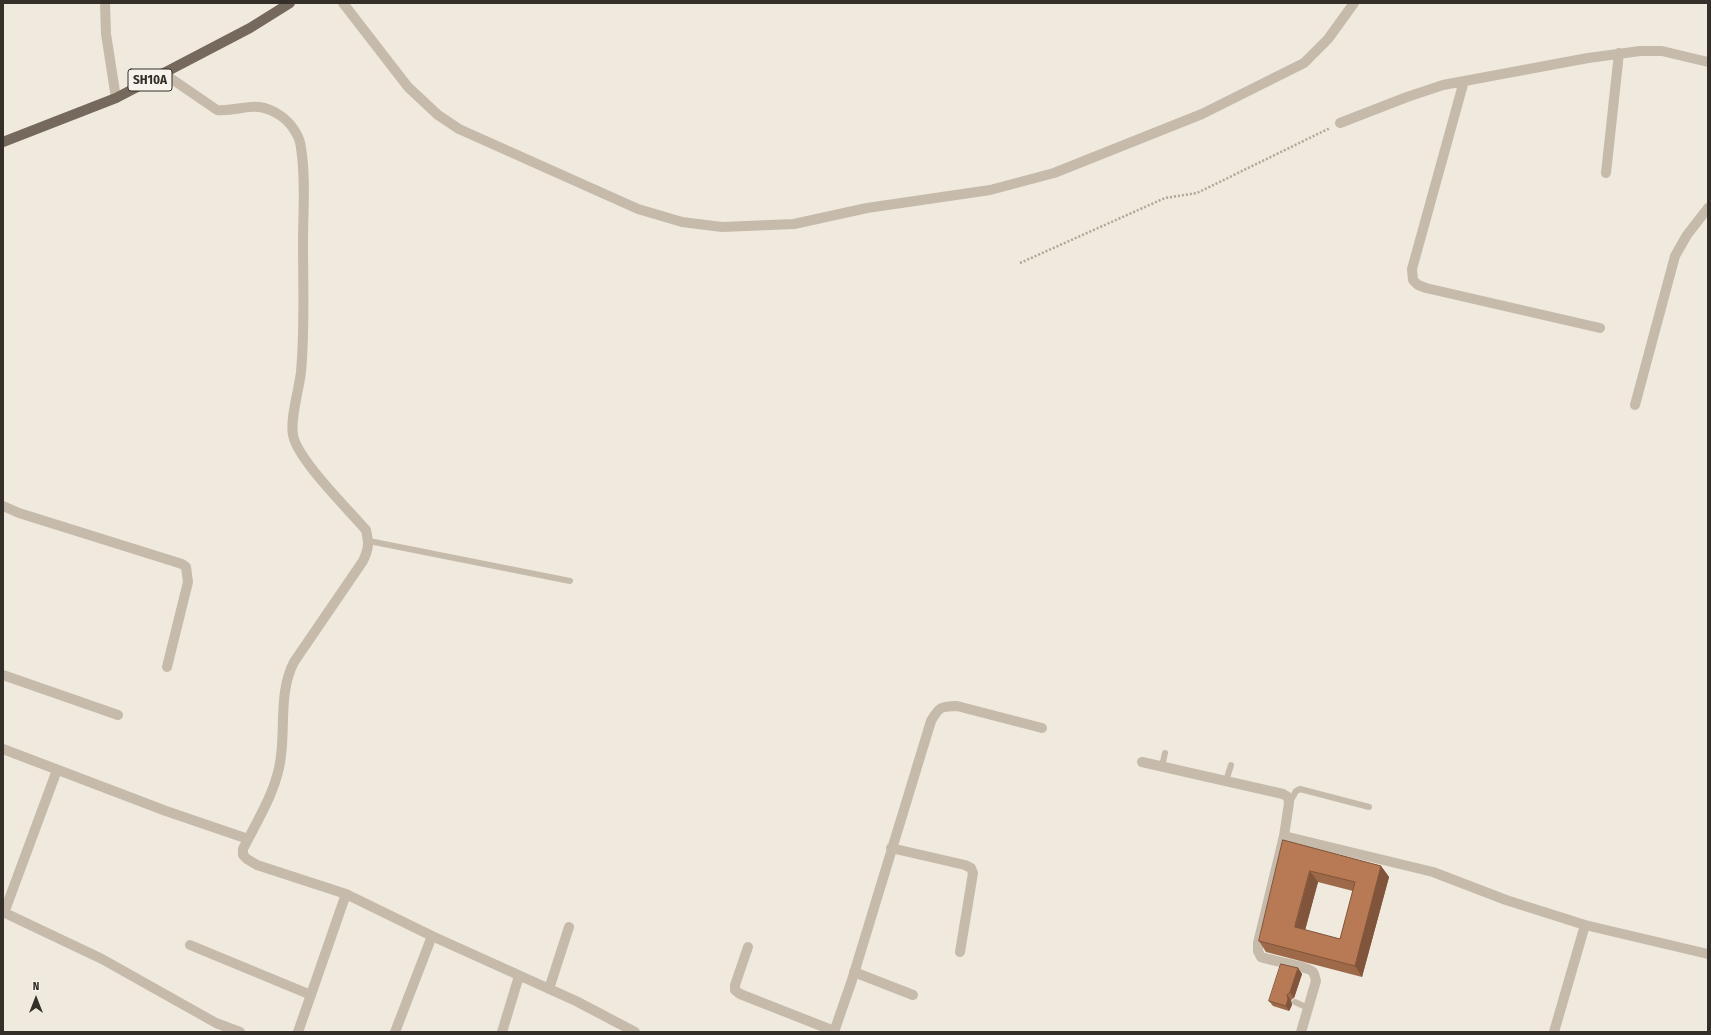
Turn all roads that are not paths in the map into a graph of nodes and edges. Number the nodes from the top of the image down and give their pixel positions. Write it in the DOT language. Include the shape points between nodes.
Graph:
graph roads {
  1 [pos="105,3"];
  2 [pos="290,3"];
  3 [pos="343,3"];
  4 [pos="1354,3"];
  5 [pos="1619,53"];
  6 [pos="1708,62"];
  7 [pos="163,73"];
  8 [pos="1464,81"];
  9 [pos="116,98"];
  10 [pos="1340,123"];
  11 [pos="3,142"];
  12 [pos="1606,173"];
  13 [pos="1708,208"];
  14 [pos="1600,328"];
  15 [pos="1635,405"];
  16 [pos="3,506"];
  17 [pos="369,541"];
  18 [pos="570,581"];
  19 [pos="167,667"];
  20 [pos="3,675"];
  21 [pos="118,716"];
  22 [pos="1042,728"];
  23 [pos="3,749"];
  24 [pos="1165,753"];
  25 [pos="1142,762"];
  26 [pos="1231,765"];
  27 [pos="1162,766"];
  28 [pos="57,770"];
  29 [pos="1226,781"];
  30 [pos="1289,803"];
  31 [pos="1369,808"];
  32 [pos="1284,836"];
  33 [pos="248,839"];
  34 [pos="891,848"];
  35 [pos="346,894"];
  36 [pos="4,912"];
  37 [pos="1585,926"];
  38 [pos="569,927"];
  39 [pos="432,936"];
  40 [pos="190,945"];
  41 [pos="748,947"];
  42 [pos="960,952"];
  43 [pos="1708,954"];
  44 [pos="854,972"];
  45 [pos="519,976"];
  46 [pos="549,989"];
  47 [pos="311,995"];
  48 [pos="913,995"];
  49 [pos="1295,1002"];
  50 [pos="1308,1008"];
  51 [pos="834,1031"];
  52 [pos="240,1032"];
  53 [pos="298,1032"];
  54 [pos="395,1032"];
  55 [pos="502,1032"];
  56 [pos="635,1032"];
  57 [pos="1301,1032"];
  58 [pos="1554,1032"];
  1 -- 9 [label="street" via="106,34"];
  2 -- 7 [label="main road, SH10A" via="250,28"];
  3 -- 4 [label="street" via="408,88 438,115 459,129 638,209 682,222 722,227 794,224 867,208 990,190 1054,173 1202,114 1304,63 1328,39"];
  5 -- 6 [label="street" via="1662,52"];
  5 -- 8 [label="street"];
  5 -- 12 [label="street"];
  7 -- 9 [label="main road, SH10A"];
  7 -- 17 [label="street" via="217,110 260,106 280,116 298,136 302,148 303,333 293,434 299,450 312,469 366,530"];
  8 -- 10 [label="street" via="1407,97"];
  8 -- 14 [label="street" via="1412,269 1413,280 1426,288"];
  9 -- 11 [label="main road, SH10A"];
  13 -- 15 [label="street" via="1686,235 1675,256"];
  16 -- 19 [label="street" via="140,549 186,567 188,582"];
  17 -- 18 [label="lane"];
  17 -- 33 [label="street" via="369,549 363,561 288,674 280,766 270,795"];
  20 -- 21 [label="street"];
  22 -- 34 [label="street" via="957,706 938,709 931,721"];
  23 -- 28 [label="street"];
  24 -- 27 [label="lane"];
  25 -- 27 [label="street"];
  26 -- 29 [label="lane"];
  27 -- 29 [label="street"];
  28 -- 33 [label="street"];
  28 -- 36 [label="street"];
  29 -- 30 [label="street" via="1283,794"];
  30 -- 31 [label="lane" via="1300,789"];
  30 -- 32 [label="street"];
  32 -- 37 [label="street" via="1433,872"];
  32 -- 50 [label="street" via="1258,951 1261,957 1272,962 1308,968 1314,973 1316,981"];
  33 -- 35 [label="street" via="243,854 257,865"];
  34 -- 42 [label="street" via="971,868 973,873"];
  34 -- 44 [label="street"];
  35 -- 39 [label="street"];
  35 -- 47 [label="street"];
  36 -- 52 [label="street" via="102,959 211,1020"];
  37 -- 43 [label="street"];
  37 -- 58 [label="street"];
  38 -- 46 [label="street"];
  39 -- 45 [label="street"];
  39 -- 54 [label="street"];
  40 -- 47 [label="street"];
  41 -- 51 [label="street" via="735,990"];
  44 -- 48 [label="street"];
  44 -- 51 [label="street"];
  45 -- 46 [label="street"];
  45 -- 55 [label="street"];
  46 -- 56 [label="street"];
  47 -- 53 [label="street"];
  49 -- 50 [label="lane"];
  50 -- 57 [label="street"];
}
